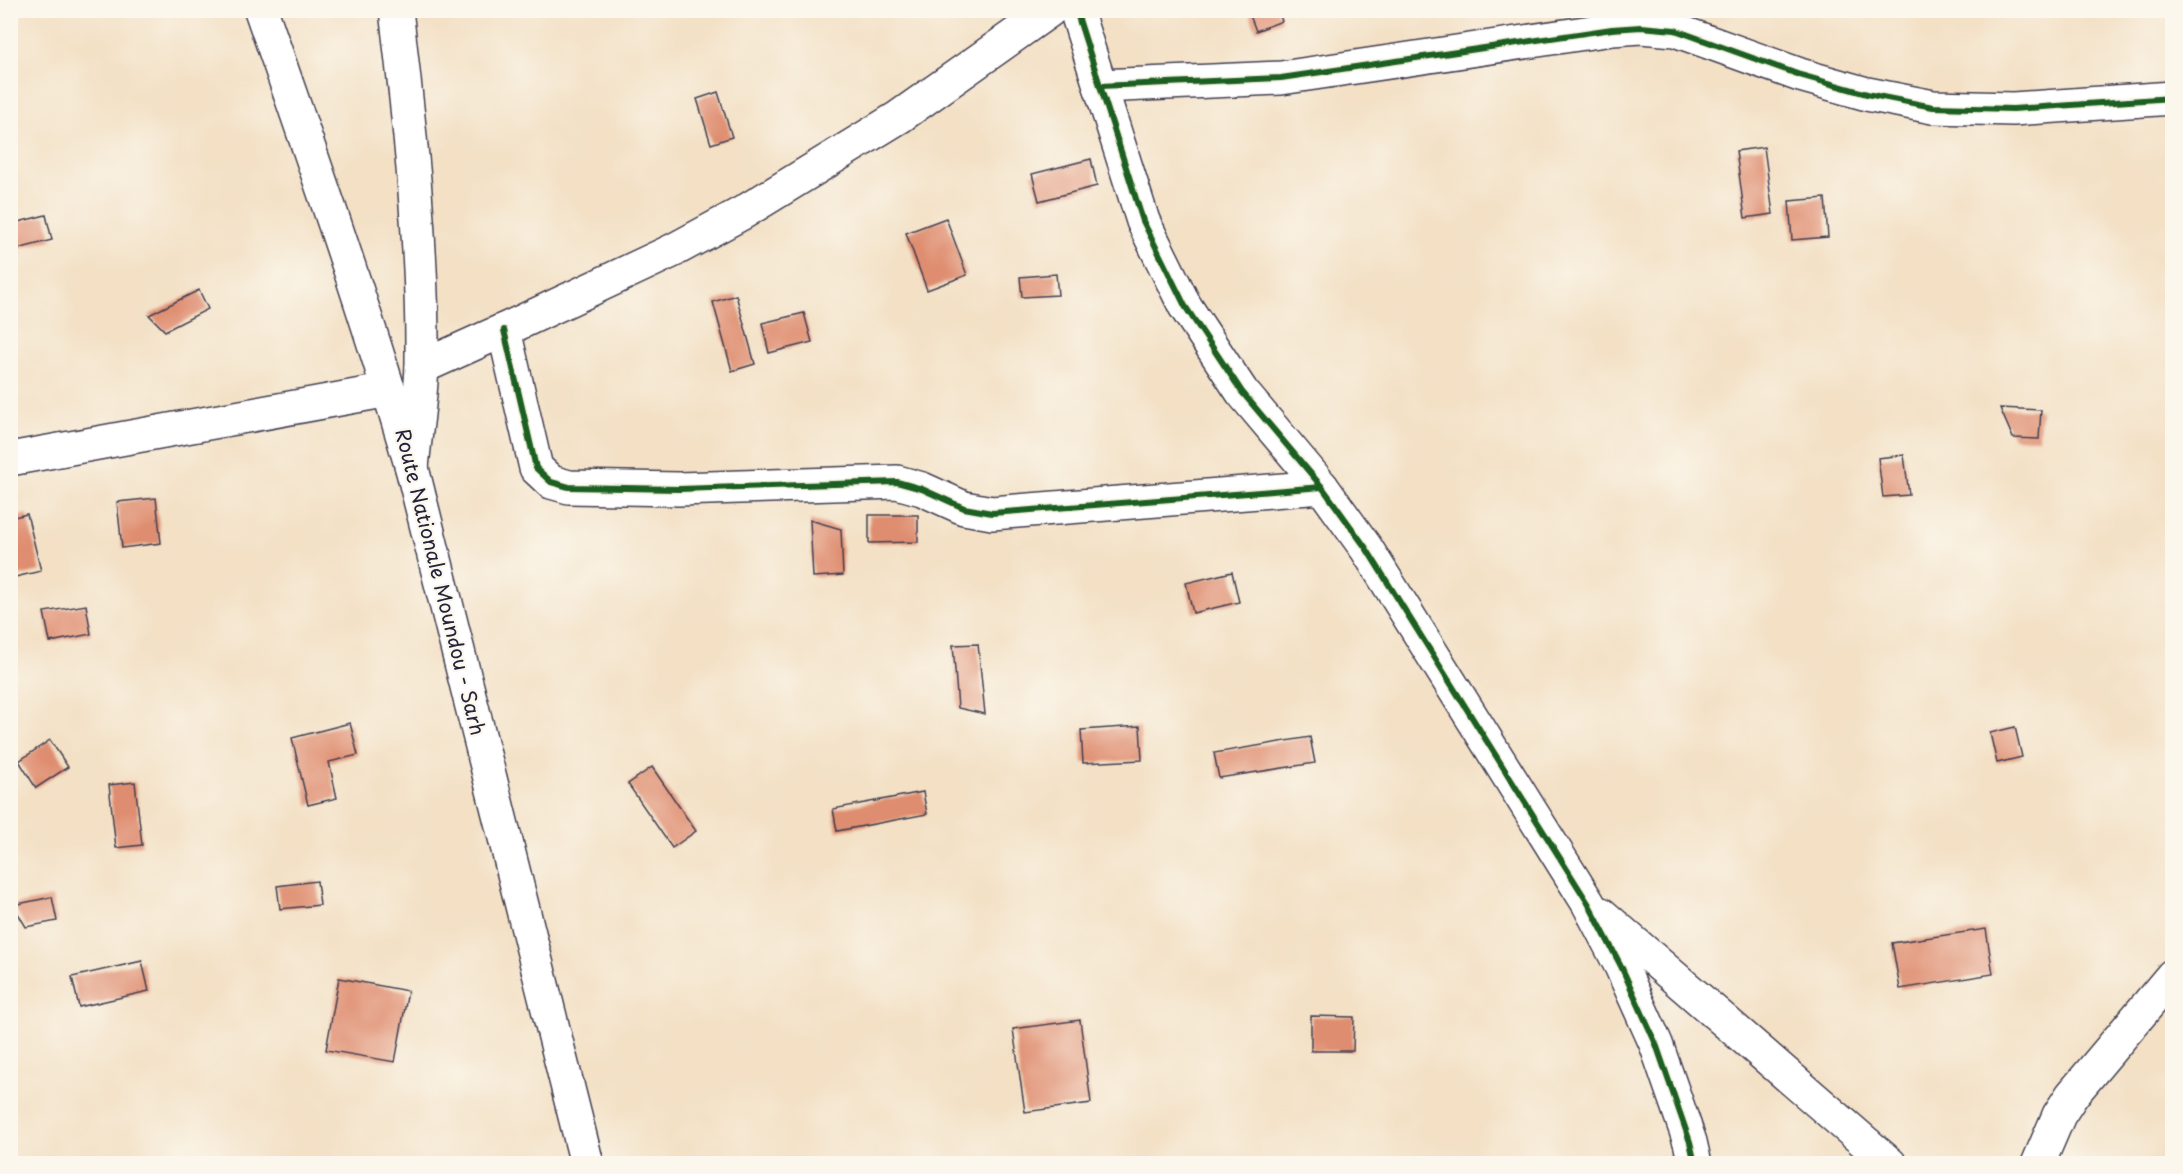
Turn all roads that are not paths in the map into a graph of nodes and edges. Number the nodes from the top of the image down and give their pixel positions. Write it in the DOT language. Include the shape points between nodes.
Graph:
graph roads {
  1 [pos="261,10"];
  2 [pos="396,10"];
  3 [pos="1050,10"];
  4 [pos="1076,10"];
  5 [pos="1100,86"];
  6 [pos="2172,98"];
  7 [pos="504,330"];
  8 [pos="422,366"];
  9 [pos="389,390"];
  10 [pos="10,459"];
  11 [pos="412,468"];
  12 [pos="1322,487"];
  13 [pos="1588,903"];
  14 [pos="2172,976"];
  15 [pos="587,1164"];
  16 [pos="1695,1164"];
  17 [pos="1890,1164"];
  18 [pos="2038,1164"];
  1 -- 9 [label="main road, Route Nationale Moundou - Sarh"];
  2 -- 8 [label="main road" via="421,258"];
  3 -- 7 [label="main road" via="899,117 744,212 672,251"];
  4 -- 5 [label="main road"];
  5 -- 6 [label="main road" via="1281,78 1641,27 1676,30 1800,75 1934,107 2013,109"];
  5 -- 12 [label="main road" via="1143,221 1185,306 1242,392"];
  7 -- 8 [label="main road"];
  7 -- 12 [label="main road" via="536,468 550,482 569,488 679,489 897,482 964,508 992,513"];
  8 -- 11 [label="main road"];
  9 -- 10 [label="main road"];
  9 -- 11 [label="main road, Route Nationale Moundou - Sarh"];
  11 -- 15 [label="main road, Route Nationale Moundou - Sarh"];
  12 -- 13 [label="main road" via="1366,548"];
  13 -- 16 [label="main road" via="1656,1044"];
  13 -- 17 [label="main road"];
  14 -- 18 [label="main road" via="2072,1095"];
}
